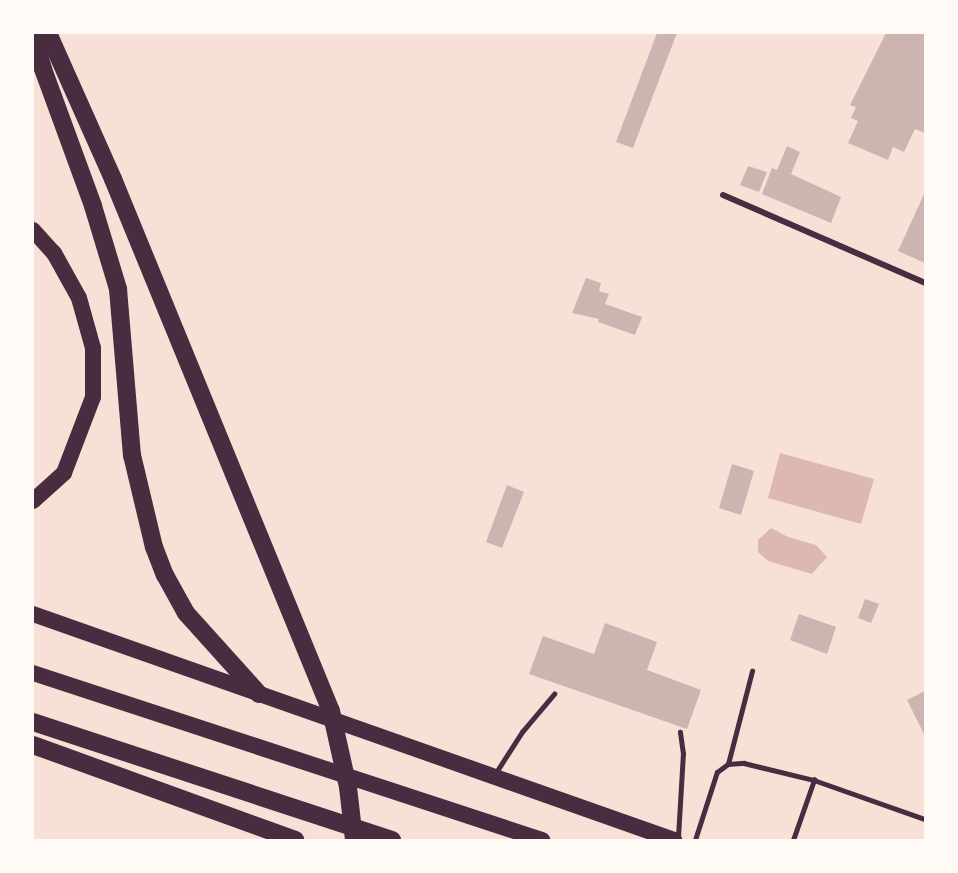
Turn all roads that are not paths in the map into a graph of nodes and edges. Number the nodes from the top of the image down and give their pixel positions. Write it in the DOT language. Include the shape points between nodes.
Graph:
graph roads {
  1 [pos="48,33"];
  2 [pos="33,34"];
  3 [pos="723,195"];
  4 [pos="33,230"];
  5 [pos="925,283"];
  6 [pos="33,501"];
  7 [pos="33,614"];
  8 [pos="752,671"];
  9 [pos="33,673"];
  10 [pos="260,694"];
  11 [pos="554,694"];
  12 [pos="33,722"];
  13 [pos="680,732"];
  14 [pos="33,745"];
  15 [pos="728,764"];
  16 [pos="494,776"];
  17 [pos="814,780"];
  18 [pos="925,819"];
  19 [pos="295,840"];
  20 [pos="354,840"];
  21 [pos="392,840"];
  22 [pos="542,840"];
  23 [pos="676,840"];
  24 [pos="695,840"];
  25 [pos="793,840"];
  1 -- 20 [label="highway" via="113,179 331,711 348,787"];
  2 -- 10 [label="highway" via="116,280 132,455 154,547 186,613"];
  3 -- 5 [label="street"];
  4 -- 6 [label="highway" via="54,253 80,298 93,348 93,398 64,473"];
  7 -- 10 [label="highway"];
  8 -- 15 [label="lane"];
  9 -- 22 [label="highway"];
  10 -- 16 [label="highway"];
  11 -- 16 [label="lane" via="522,732"];
  12 -- 21 [label="highway"];
  13 -- 23 [label="lane" via="683,754"];
  14 -- 19 [label="highway"];
  15 -- 17 [label="lane" via="744,763"];
  15 -- 24 [label="lane" via="717,772"];
  16 -- 23 [label="highway"];
  17 -- 18 [label="lane"];
  17 -- 25 [label="lane"];
}
